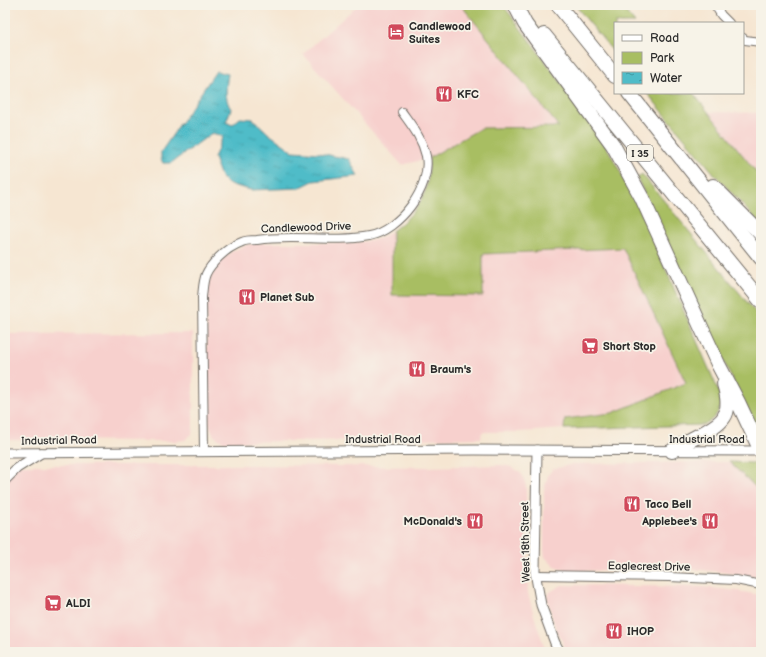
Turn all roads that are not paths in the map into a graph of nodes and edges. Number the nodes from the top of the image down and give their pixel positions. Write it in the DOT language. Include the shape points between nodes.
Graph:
graph roads {
  1 [pos="515,5"];
  2 [pos="520,5"];
  3 [pos="558,5"];
  4 [pos="715,5"];
  5 [pos="728,22"];
  6 [pos="744,39"];
  7 [pos="761,42"];
  8 [pos="614,75"];
  9 [pos="630,94"];
  10 [pos="402,112"];
  11 [pos="687,165"];
  12 [pos="761,234"];
  13 [pos="761,258"];
  14 [pos="761,301"];
  15 [pos="718,364"];
  16 [pos="537,450"];
  17 [pos="672,451"];
  18 [pos="761,451"];
  19 [pos="42,452"];
  20 [pos="204,452"];
  21 [pos="5,453"];
  22 [pos="5,480"];
  23 [pos="536,575"];
  24 [pos="761,585"];
  25 [pos="560,652"];
  1 -- 15 [label="highway" via="525,24 613,145 642,198"];
  2 -- 14 [label="highway, I 35"];
  3 -- 8 [label="highway"];
  4 -- 5 [label="street"];
  6 -- 7 [label="street"];
  9 -- 11 [label="highway, I 35"];
  10 -- 20 [label="street, Candlewood Drive" via="418,133 426,157 426,174 420,192 410,208 386,229 370,236 350,238 278,238 241,242 224,252 206,273 202,297"];
  11 -- 12 [label="highway" via="714,187"];
  11 -- 13 [label="highway, I 35"];
  15 -- 17 [label="highway" via="727,395 727,410 719,423 710,430"];
  15 -- 18 [label="highway"];
  16 -- 17 [label="street, Industrial Road"];
  16 -- 20 [label="street, Industrial Road"];
  16 -- 23 [label="street, West 18th Street"];
  17 -- 18 [label="street, Industrial Road"];
  19 -- 20 [label="street, Industrial Road"];
  19 -- 21 [label="street, Industrial Road"];
  19 -- 22 [label="street"];
  23 -- 24 [label="street, Eaglecrest Drive" via="736,580"];
  23 -- 25 [label="street, West 18th Street" via="541,605"];
}
